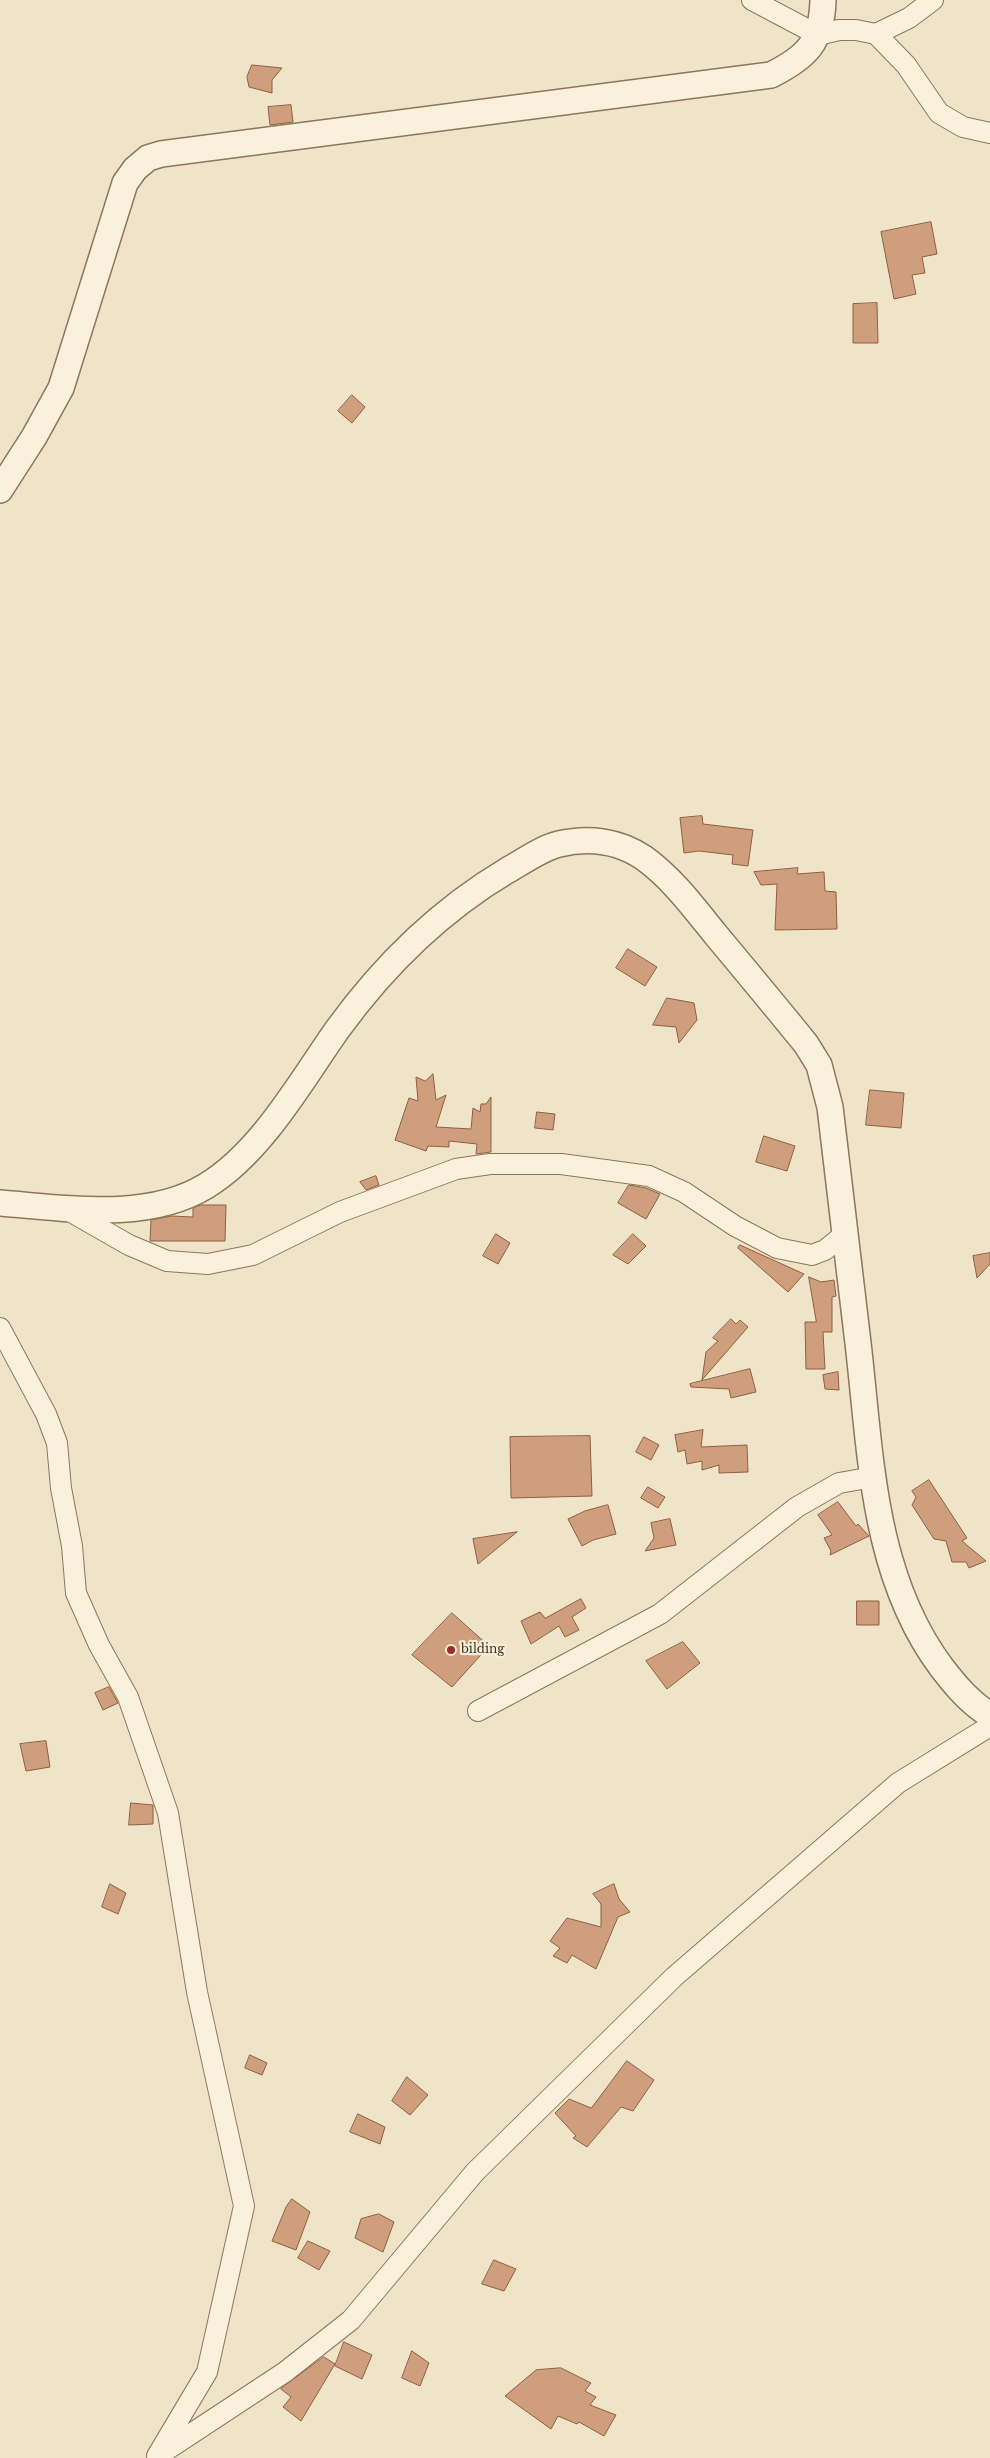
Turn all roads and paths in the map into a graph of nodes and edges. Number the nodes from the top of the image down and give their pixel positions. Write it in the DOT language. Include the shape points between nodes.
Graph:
graph roads {
  1 [pos="752,0"];
  2 [pos="823,0"];
  3 [pos="932,0"];
  4 [pos="818,34"];
  5 [pos="876,34"];
  6 [pos="990,133"];
  7 [pos="0,490"];
  8 [pos="0,1203"];
  9 [pos="62,1207"];
  10 [pos="845,1234"];
  11 [pos="0,1328"];
  12 [pos="873,1477"];
  13 [pos="478,1711"];
  14 [pos="990,1715"];
  15 [pos="990,1726"];
  16 [pos="155,2457"];
  1 -- 4 [label="street"];
  2 -- 4 [label="street"];
  3 -- 5 [label="street" via="909,18"];
  4 -- 5 [label="street" via="839,30"];
  4 -- 7 [label="street" via="808,51 792,65 771,75 148,158 135,169 119,199 61,388"];
  5 -- 6 [label="street" via="906,65 939,113 963,127"];
  8 -- 9 [label="street"];
  9 -- 10 [label="street" via="129,1245 167,1261 208,1264 253,1256 340,1212 456,1169 490,1164 561,1164 650,1176 684,1192 735,1226 777,1248 812,1255 825,1250"];
  9 -- 10 [label="street" via="146,1206 180,1198 207,1186 256,1142 348,1015 386,969 427,928 473,891 526,860 557,844 588,840 617,844 643,858 672,881 806,1044 819,1065 830,1107"];
  10 -- 12 [label="street"];
  11 -- 16 [label="street" via="46,1414 57,1443 76,1592 99,1645 128,1697 168,1813 197,1992 244,2206 207,2372"];
  12 -- 13 [label="street" via="839,1484 798,1508 660,1614"];
  12 -- 14 [label="street" via="887,1554 897,1586 912,1617 931,1654 956,1686"];
  15 -- 16 [label="street" via="898,1783 674,1977 475,2172 351,2320 285,2372"];
}
